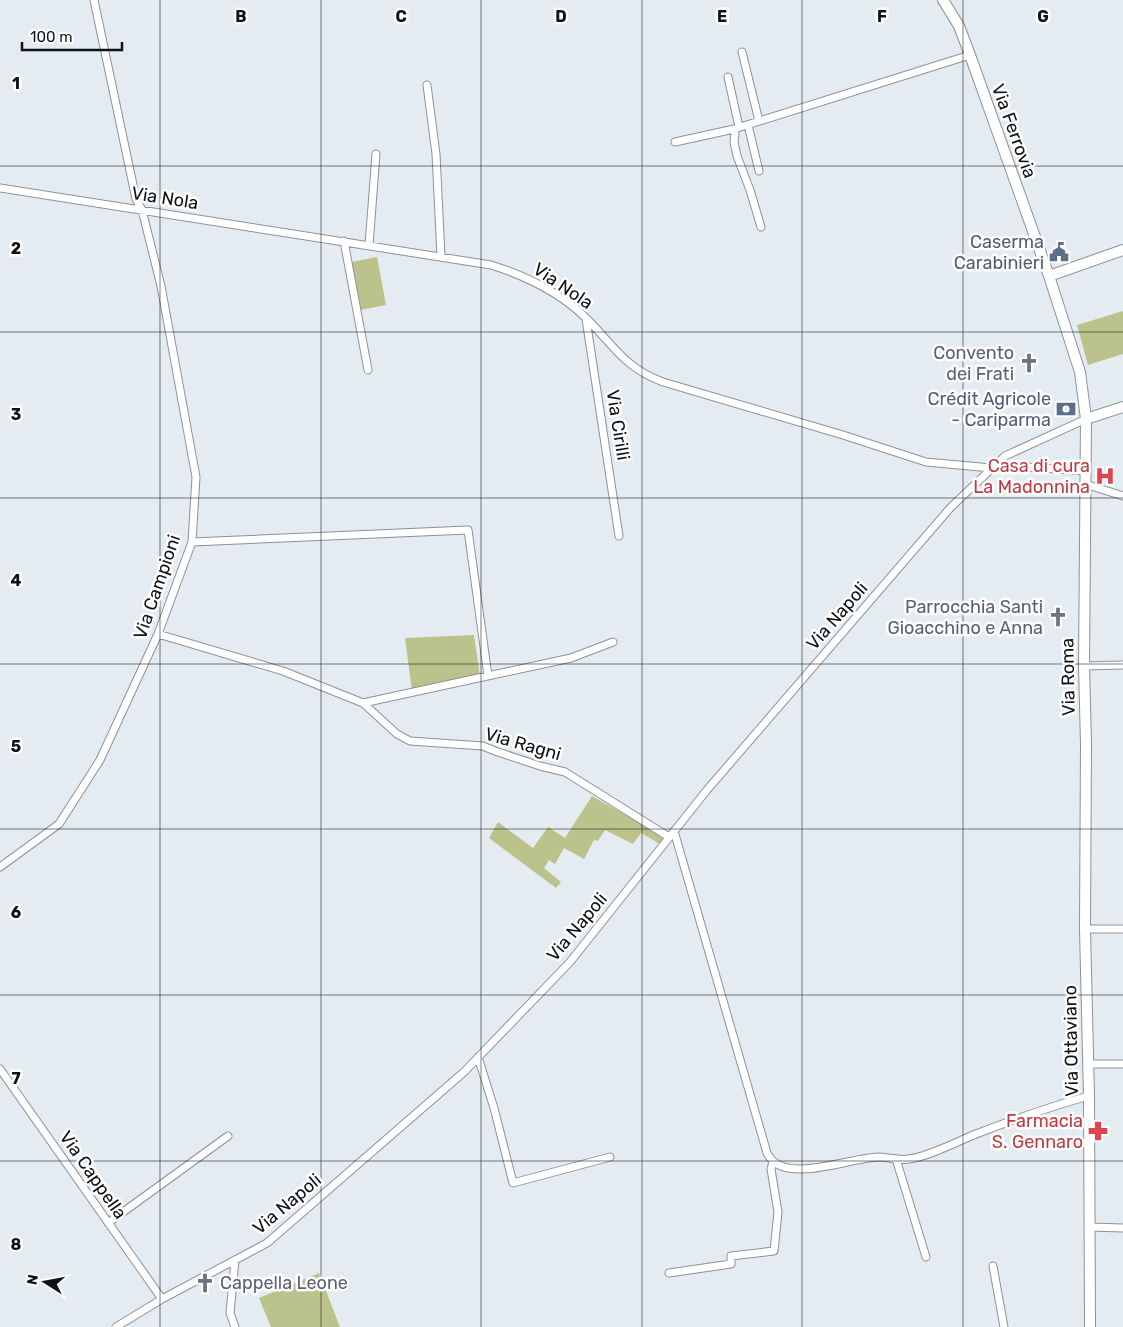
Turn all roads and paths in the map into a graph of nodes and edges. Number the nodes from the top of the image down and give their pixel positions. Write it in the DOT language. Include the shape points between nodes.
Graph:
graph roads {
  1 [pos="94,0"];
  2 [pos="943,0"];
  3 [pos="742,52"];
  4 [pos="970,55"];
  5 [pos="728,78"];
  6 [pos="427,85"];
  7 [pos="759,121"];
  8 [pos="748,125"];
  9 [pos="737,128"];
  10 [pos="675,142"];
  11 [pos="376,154"];
  12 [pos="759,171"];
  13 [pos="0,188"];
  14 [pos="142,210"];
  15 [pos="760,228"];
  16 [pos="344,241"];
  17 [pos="369,245"];
  18 [pos="1123,250"];
  19 [pos="441,256"];
  20 [pos="1049,276"];
  21 [pos="586,318"];
  22 [pos="368,370"];
  23 [pos="1123,407"];
  24 [pos="1086,419"];
  25 [pos="991,468"];
  26 [pos="1085,471"];
  27 [pos="1085,484"];
  28 [pos="1123,496"];
  29 [pos="619,536"];
  30 [pos="192,542"];
  31 [pos="158,634"];
  32 [pos="613,642"];
  33 [pos="1123,665"];
  34 [pos="1084,666"];
  35 [pos="488,676"];
  36 [pos="363,703"];
  37 [pos="674,831"];
  38 [pos="669,837"];
  39 [pos="0,867"];
  40 [pos="1085,874"];
  41 [pos="1085,929"];
  42 [pos="1123,929"];
  43 [pos="478,1057"];
  44 [pos="1088,1064"];
  45 [pos="1123,1064"];
  46 [pos="0,1070"];
  47 [pos="1089,1096"];
  48 [pos="228,1136"];
  49 [pos="610,1156"];
  50 [pos="896,1159"];
  51 [pos="773,1162"];
  52 [pos="108,1223"];
  53 [pos="1090,1227"];
  54 [pos="1123,1228"];
  55 [pos="926,1257"];
  56 [pos="235,1260"];
  57 [pos="993,1266"];
  58 [pos="669,1273"];
  59 [pos="162,1299"];
  60 [pos="116,1327"];
  61 [pos="235,1327"];
  62 [pos="1004,1327"];
  63 [pos="1090,1327"];
  1 -- 14 [label="street, Via Campioni" via="136,199"];
  2 -- 4 [label="main road, Via Ferrovia"];
  3 -- 7 [label="street"];
  4 -- 7 [label="street"];
  4 -- 20 [label="main road, Via Ferrovia"];
  5 -- 9 [label="street"];
  6 -- 19 [label="street" via="436,154"];
  7 -- 8 [label="street"];
  8 -- 9 [label="street"];
  8 -- 12 [label="street"];
  9 -- 10 [label="street"];
  9 -- 15 [label="street" via="734,142 737,156"];
  11 -- 17 [label="street"];
  13 -- 14 [label="street, Via Nola"];
  14 -- 16 [label="street, Via Nola"];
  14 -- 30 [label="street, Via Campioni" via="161,286 196,477"];
  16 -- 17 [label="street, Via Nola"];
  16 -- 22 [label="street"];
  17 -- 19 [label="street, Via Nola"];
  18 -- 20 [label="main road"];
  19 -- 21 [label="street, Via Nola" via="511,271 552,292"];
  20 -- 24 [label="main road, Via Ferrovia" via="1080,372"];
  21 -- 25 [label="street, Via Nola" via="627,362 651,377 926,462"];
  21 -- 29 [label="street, Via Cirilli"];
  23 -- 24 [label="main road"];
  24 -- 25 [label="street, Via Napoli" via="1005,456"];
  24 -- 26 [label="main road, Via Roma"];
  25 -- 26 [label="street, Via Nola" via="1012,466"];
  25 -- 37 [label="street, Via Napoli" via="951,507"];
  26 -- 27 [label="main road, Via Roma"];
  27 -- 28 [label="street"];
  27 -- 34 [label="main road, Via Roma"];
  30 -- 31 [label="street, Via Campioni"];
  30 -- 35 [label="street" via="468,530"];
  31 -- 36 [label="street, Via Ragni" via="283,672"];
  31 -- 39 [label="street, Via Campioni" via="100,760 59,824"];
  32 -- 35 [label="street" via="571,658"];
  33 -- 34 [label="street"];
  34 -- 40 [label="main road, Via Roma"];
  35 -- 36 [label="street"];
  36 -- 38 [label="street, Via Ragni" via="397,734 410,741 484,746 565,772"];
  37 -- 38 [label="street, Via Napoli"];
  37 -- 51 [label="street"];
  38 -- 43 [label="street, Via Napoli" via="570,962"];
  40 -- 41 [label="main road, Via Ottaviano"];
  41 -- 42 [label="street"];
  41 -- 44 [label="main road, Via Ottaviano"];
  43 -- 49 [label="street" via="514,1183"];
  43 -- 56 [label="street, Via Napoli" via="267,1243"];
  44 -- 45 [label="street"];
  44 -- 47 [label="main road, Via Ottaviano"];
  46 -- 52 [label="street, Via Cappella"];
  47 -- 50 [label="street" via="999,1125 922,1156"];
  47 -- 53 [label="main road, Via Ottaviano"];
  48 -- 52 [label="street"];
  50 -- 51 [label="street" via="849,1160 810,1169 787,1168"];
  50 -- 55 [label="street"];
  51 -- 58 [label="street" via="771,1168 778,1212 774,1251 732,1256 731,1264"];
  52 -- 59 [label="street, Via Cappella"];
  53 -- 54 [label="street"];
  53 -- 63 [label="main road, Via Ottaviano"];
  56 -- 59 [label="street, Via Napoli"];
  56 -- 61 [label="street" via="230,1313"];
  57 -- 62 [label="street"];
  59 -- 60 [label="street, Via Napoli"];
}
